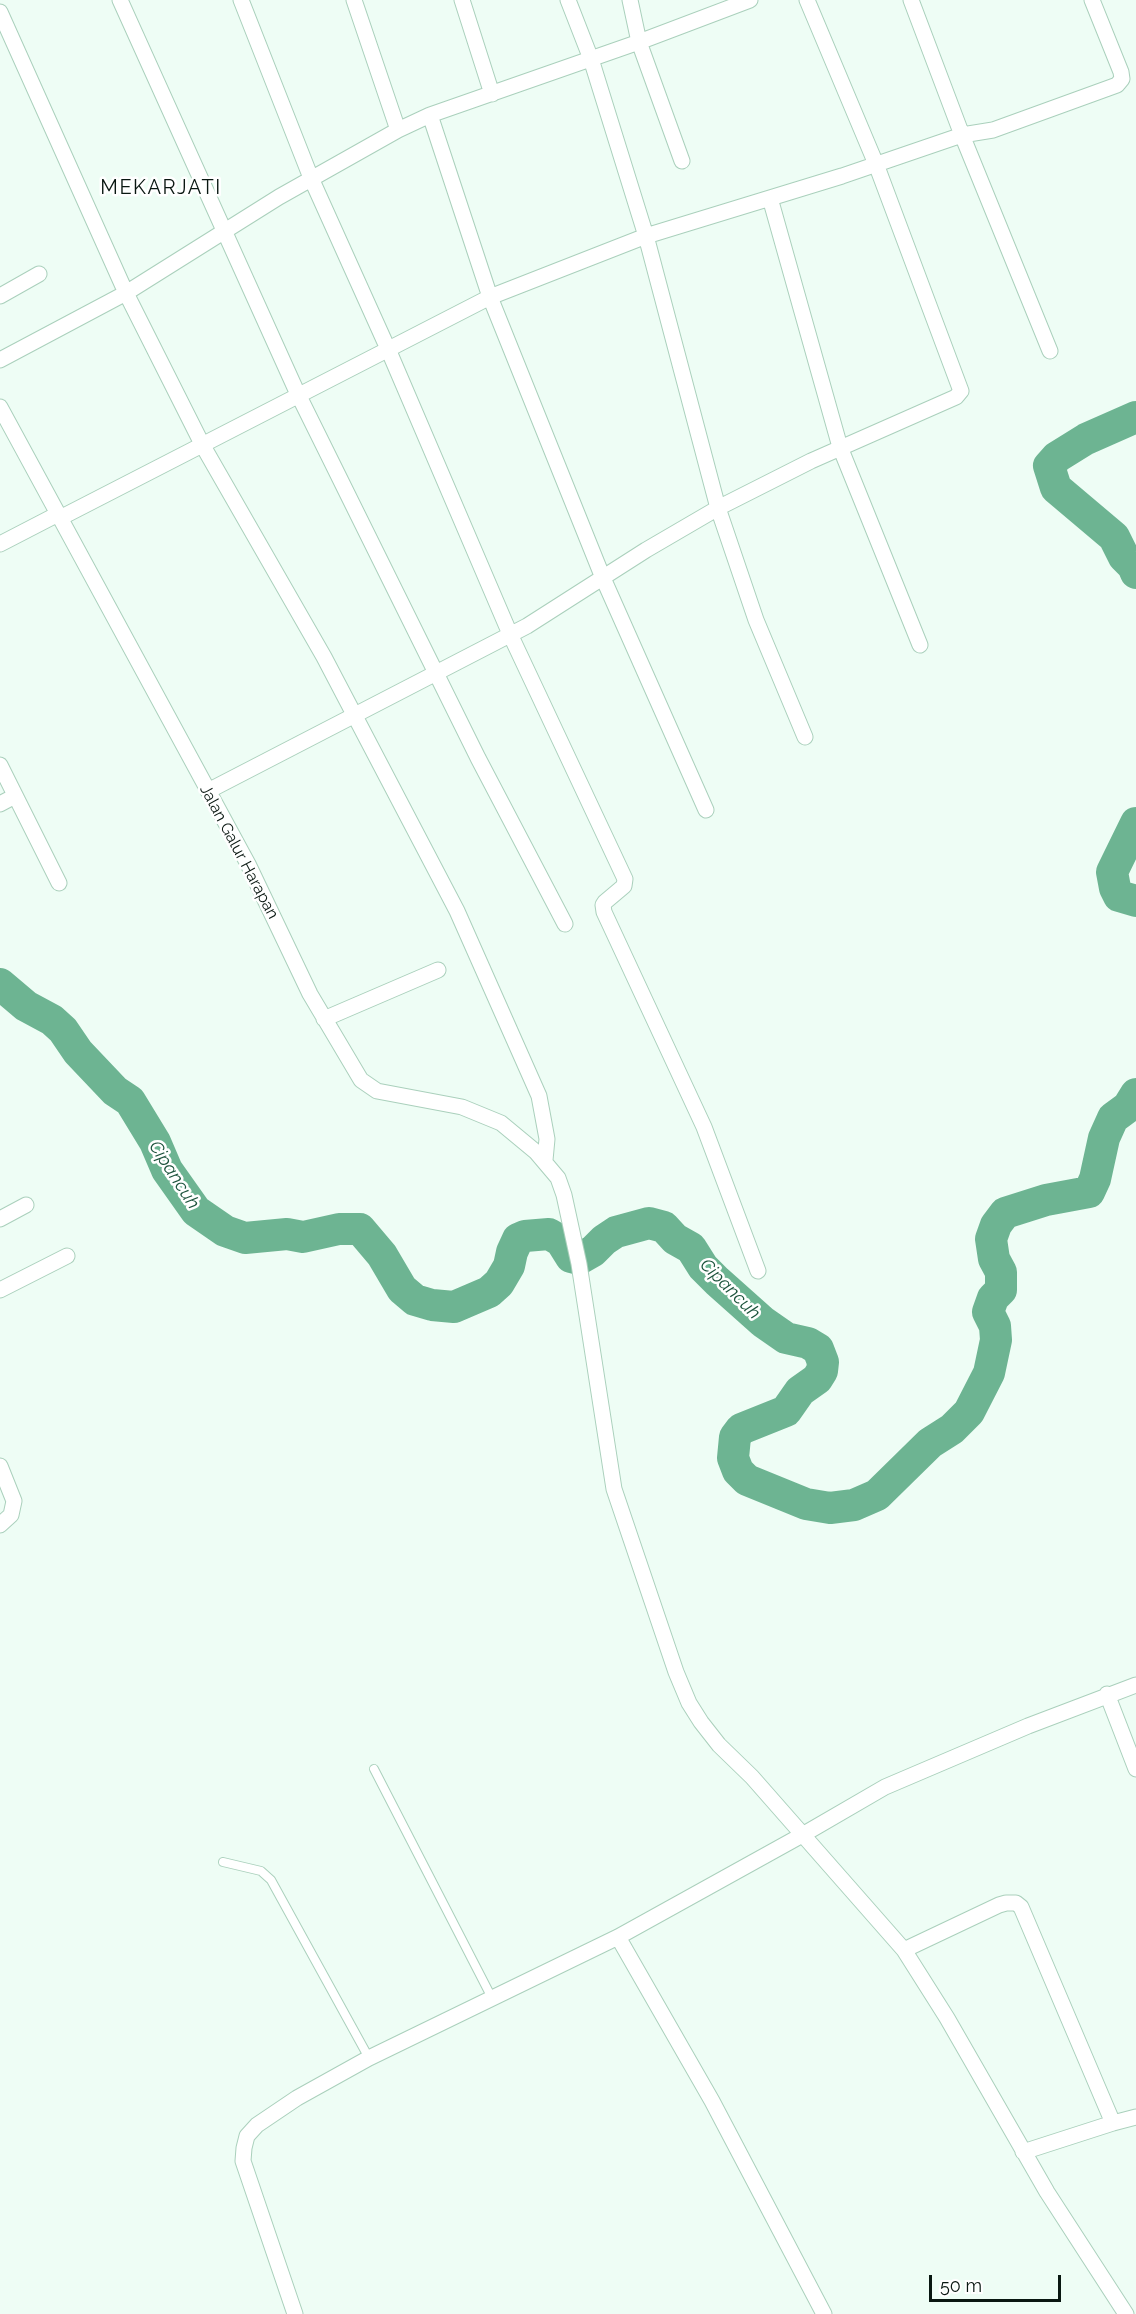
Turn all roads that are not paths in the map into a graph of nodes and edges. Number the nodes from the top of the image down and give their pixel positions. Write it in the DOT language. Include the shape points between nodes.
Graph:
graph roads {
  1 [pos="120,0"];
  2 [pos="241,0"];
  3 [pos="354,0"];
  4 [pos="462,0"];
  5 [pos="568,0"];
  6 [pos="630,0"];
  7 [pos="750,0"];
  8 [pos="807,0"];
  9 [pos="911,0"];
  10 [pos="1092,0"];
  11 [pos="0,12"];
  12 [pos="639,42"];
  13 [pos="591,59"];
  14 [pos="492,94"];
  15 [pos="430,115"];
  16 [pos="398,130"];
  17 [pos="962,135"];
  18 [pos="682,161"];
  19 [pos="876,165"];
  20 [pos="311,178"];
  21 [pos="770,198"];
  22 [pos="225,231"];
  23 [pos="646,236"];
  24 [pos="39,274"];
  25 [pos="126,293"];
  26 [pos="0,296"];
  27 [pos="490,297"];
  28 [pos="388,349"];
  29 [pos="1050,351"];
  30 [pos="0,360"];
  31 [pos="299,396"];
  32 [pos="0,407"];
  33 [pos="203,446"];
  34 [pos="840,447"];
  35 [pos="718,508"];
  36 [pos="59,516"];
  37 [pos="0,544"];
  38 [pos="603,578"];
  39 [pos="510,634"];
  40 [pos="920,645"];
  41 [pos="436,673"];
  42 [pos="355,716"];
  43 [pos="805,737"];
  44 [pos="0,765"];
  45 [pos="208,791"];
  46 [pos="15,796"];
  47 [pos="0,804"];
  48 [pos="706,810"];
  49 [pos="59,883"];
  50 [pos="565,924"];
  51 [pos="438,970"];
  52 [pos="324,1019"];
  53 [pos="545,1160"];
  54 [pos="26,1205"];
  55 [pos="0,1219"];
  56 [pos="67,1256"];
  57 [pos="758,1271"];
  58 [pos="0,1290"];
  59 [pos="0,1466"];
  60 [pos="0,1525"];
  61 [pos="1136,1685"];
  62 [pos="1107,1694"];
  63 [pos="374,1769"];
  64 [pos="1136,1769"];
  65 [pos="804,1834"];
  66 [pos="223,1862"];
  67 [pos="618,1937"];
  68 [pos="904,1950"];
  69 [pos="492,1998"];
  70 [pos="369,2058"];
  71 [pos="1136,2117"];
  72 [pos="1113,2123"];
  73 [pos="1023,2151"];
  74 [pos="295,2314"];
  75 [pos="824,2314"];
  76 [pos="1126,2314"];
  1 -- 22 [label="street"];
  2 -- 20 [label="street"];
  3 -- 16 [label="street"];
  4 -- 14 [label="street"];
  5 -- 13 [label="street"];
  6 -- 12 [label="street"];
  7 -- 12 [label="street"];
  8 -- 19 [label="street"];
  9 -- 17 [label="street"];
  10 -- 17 [label="street" via="1120,72 1122,79 1117,85 993,130"];
  11 -- 25 [label="street"];
  12 -- 13 [label="street"];
  12 -- 18 [label="street"];
  13 -- 14 [label="street"];
  13 -- 23 [label="street"];
  14 -- 15 [label="street"];
  15 -- 16 [label="street"];
  15 -- 27 [label="street"];
  16 -- 20 [label="street"];
  17 -- 19 [label="street"];
  17 -- 29 [label="street"];
  19 -- 21 [label="street"];
  19 -- 34 [label="street" via="961,391 956,397"];
  20 -- 22 [label="street"];
  20 -- 28 [label="street"];
  21 -- 23 [label="street"];
  21 -- 34 [label="street"];
  22 -- 25 [label="street"];
  22 -- 31 [label="street"];
  23 -- 27 [label="street"];
  23 -- 35 [label="street"];
  24 -- 26 [label="street"];
  25 -- 30 [label="street"];
  25 -- 33 [label="street"];
  27 -- 28 [label="street"];
  27 -- 38 [label="street"];
  28 -- 31 [label="street"];
  28 -- 39 [label="street"];
  31 -- 33 [label="street"];
  31 -- 41 [label="street"];
  32 -- 36 [label="street, Jalan Galur Harapan"];
  33 -- 36 [label="street"];
  33 -- 42 [label="street"];
  34 -- 35 [label="street"];
  34 -- 40 [label="street"];
  35 -- 38 [label="street"];
  35 -- 43 [label="street" via="756,620"];
  36 -- 37 [label="street"];
  36 -- 45 [label="street, Jalan Galur Harapan"];
  38 -- 39 [label="street"];
  38 -- 48 [label="street"];
  39 -- 41 [label="street"];
  39 -- 57 [label="street" via="625,879 624,886 603,905 604,912 704,1127"];
  41 -- 42 [label="street"];
  41 -- 50 [label="street"];
  42 -- 45 [label="street"];
  42 -- 53 [label="street" via="457,911 539,1096 547,1139"];
  44 -- 46 [label="street"];
  45 -- 52 [label="street, Jalan Galur Harapan"];
  46 -- 47 [label="street"];
  46 -- 49 [label="street"];
  51 -- 52 [label="street"];
  52 -- 53 [label="street, Jalan Galur Harapan" via="369,1087 483,1114 518,1135"];
  53 -- 65 [label="street, Jalan Galur Harapan" via="558,1178 564,1196 579,1264 614,1488 676,1672 701,1722 719,1745"];
  54 -- 55 [label="street"];
  56 -- 58 [label="street"];
  59 -- 60 [label="street" via="14,1501 11,1515"];
  61 -- 62 [label="street"];
  62 -- 64 [label="street"];
  62 -- 65 [label="street" via="885,1787"];
  63 -- 69 [label="lane"];
  65 -- 67 [label="street"];
  65 -- 68 [label="street, Jalan Galur Harapan"];
  66 -- 70 [label="lane" via="261,1871 271,1880"];
  67 -- 69 [label="street"];
  67 -- 75 [label="street"];
  68 -- 72 [label="street" via="1006,1903 1021,1907"];
  68 -- 73 [label="street, Jalan Galur Harapan"];
  69 -- 70 [label="street"];
  70 -- 74 [label="street" via="257,2125 245,2142 243,2161"];
  71 -- 72 [label="street"];
  72 -- 73 [label="street"];
  73 -- 76 [label="street, Jalan Galur Harapan"];
}
